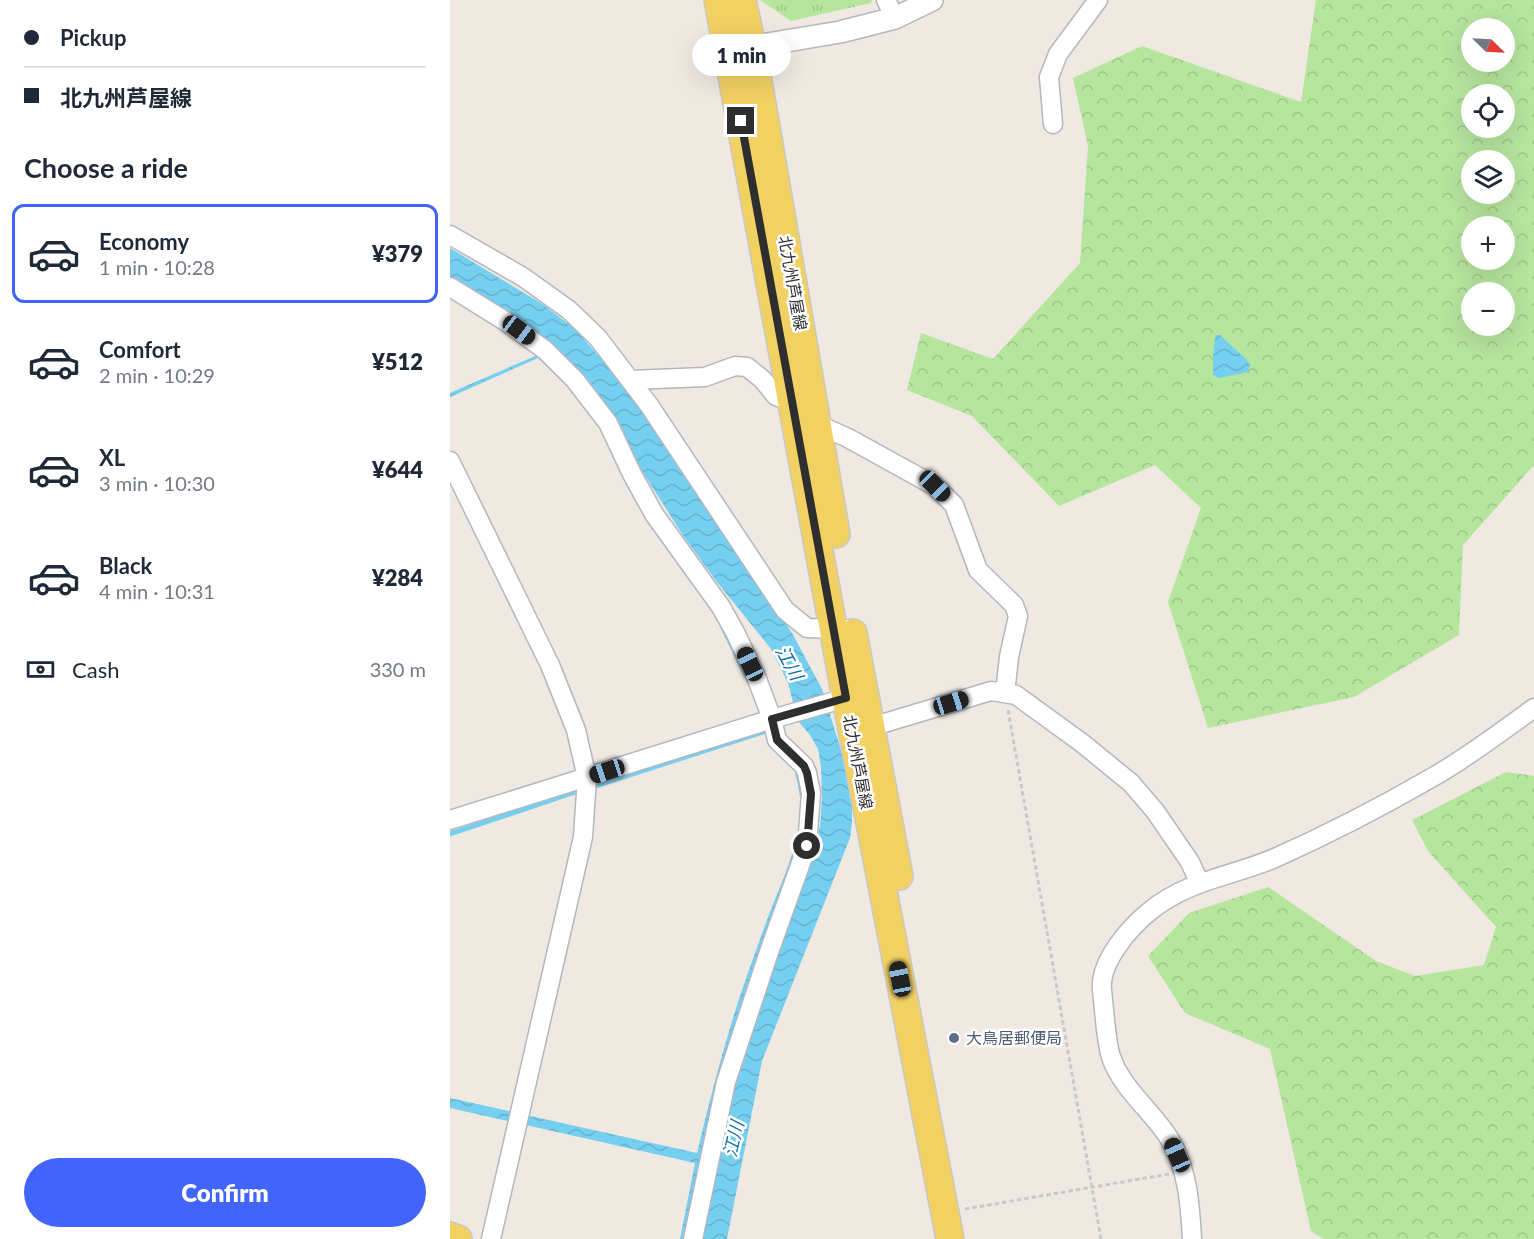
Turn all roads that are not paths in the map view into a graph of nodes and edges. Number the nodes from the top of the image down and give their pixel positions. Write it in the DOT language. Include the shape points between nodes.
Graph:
graph roads {
  1 [pos="718,0"];
  2 [pos="742,0"];
  3 [pos="932,0"];
  4 [pos="1098,0"];
  5 [pos="891,9"];
  6 [pos="740,49"];
  7 [pos="1053,124"];
  8 [pos="450,235"];
  9 [pos="450,287"];
  10 [pos="630,380"];
  11 [pos="793,402"];
  12 [pos="817,424"];
  13 [pos="450,461"];
  14 [pos="843,629"];
  15 [pos="1005,693"];
  16 [pos="836,701"];
  17 [pos="1534,708"];
  18 [pos="772,719"];
  19 [pos="871,727"];
  20 [pos="587,778"];
  21 [pos="450,820"];
  22 [pos="1199,882"];
  23 [pos="450,1236"];
  24 [pos="458,1239"];
  25 [pos="491,1239"];
  26 [pos="693,1239"];
  27 [pos="950,1239"];
  28 [pos="968,1239"];
  29 [pos="1192,1239"];
  1 -- 6 [label="main road, 北九州芦屋線"];
  2 -- 6 [label="main road, 北九州芦屋線"];
  3 -- 5 [label="street"];
  4 -- 7 [label="street" via="1058,54 1049,77"];
  5 -- 6 [label="street" via="840,32"];
  6 -- 11 [label="main road, 北九州芦屋線"];
  6 -- 12 [label="main road, 北九州芦屋線"];
  8 -- 10 [label="street" via="524,277 569,310 598,338"];
  9 -- 18 [label="street" via="545,350 575,380 608,423 654,514 721,607"];
  10 -- 11 [label="street" via="705,377 735,366 747,367 776,396"];
  10 -- 14 [label="street" via="785,609 807,628"];
  11 -- 14 [label="main road, 北九州芦屋線"];
  12 -- 14 [label="main road, 北九州芦屋線"];
  12 -- 15 [label="street" via="935,486 954,505 978,570 1014,605 1018,616"];
  13 -- 20 [label="street" via="550,665 576,730"];
  14 -- 16 [label="main road, 北九州芦屋線"];
  14 -- 19 [label="main road, 北九州芦屋線"];
  15 -- 19 [label="street" via="991,691"];
  15 -- 22 [label="street" via="1016,695 1131,783 1155,811"];
  16 -- 18 [label="street"];
  16 -- 27 [label="main road, 北九州芦屋線"];
  17 -- 22 [label="street" via="1434,777 1352,821 1272,859"];
  18 -- 20 [label="street"];
  18 -- 26 [label="street" via="777,740 807,773 811,794 807,846 726,1082"];
  19 -- 28 [label="main road, 北九州芦屋線"];
  20 -- 21 [label="street"];
  20 -- 25 [label="street" via="583,837"];
  22 -- 29 [label="street" via="1151,910 1125,934 1110,957 1101,986 1111,1056 1122,1077 1169,1139 1184,1172"];
  23 -- 24 [label="main road"];
}
